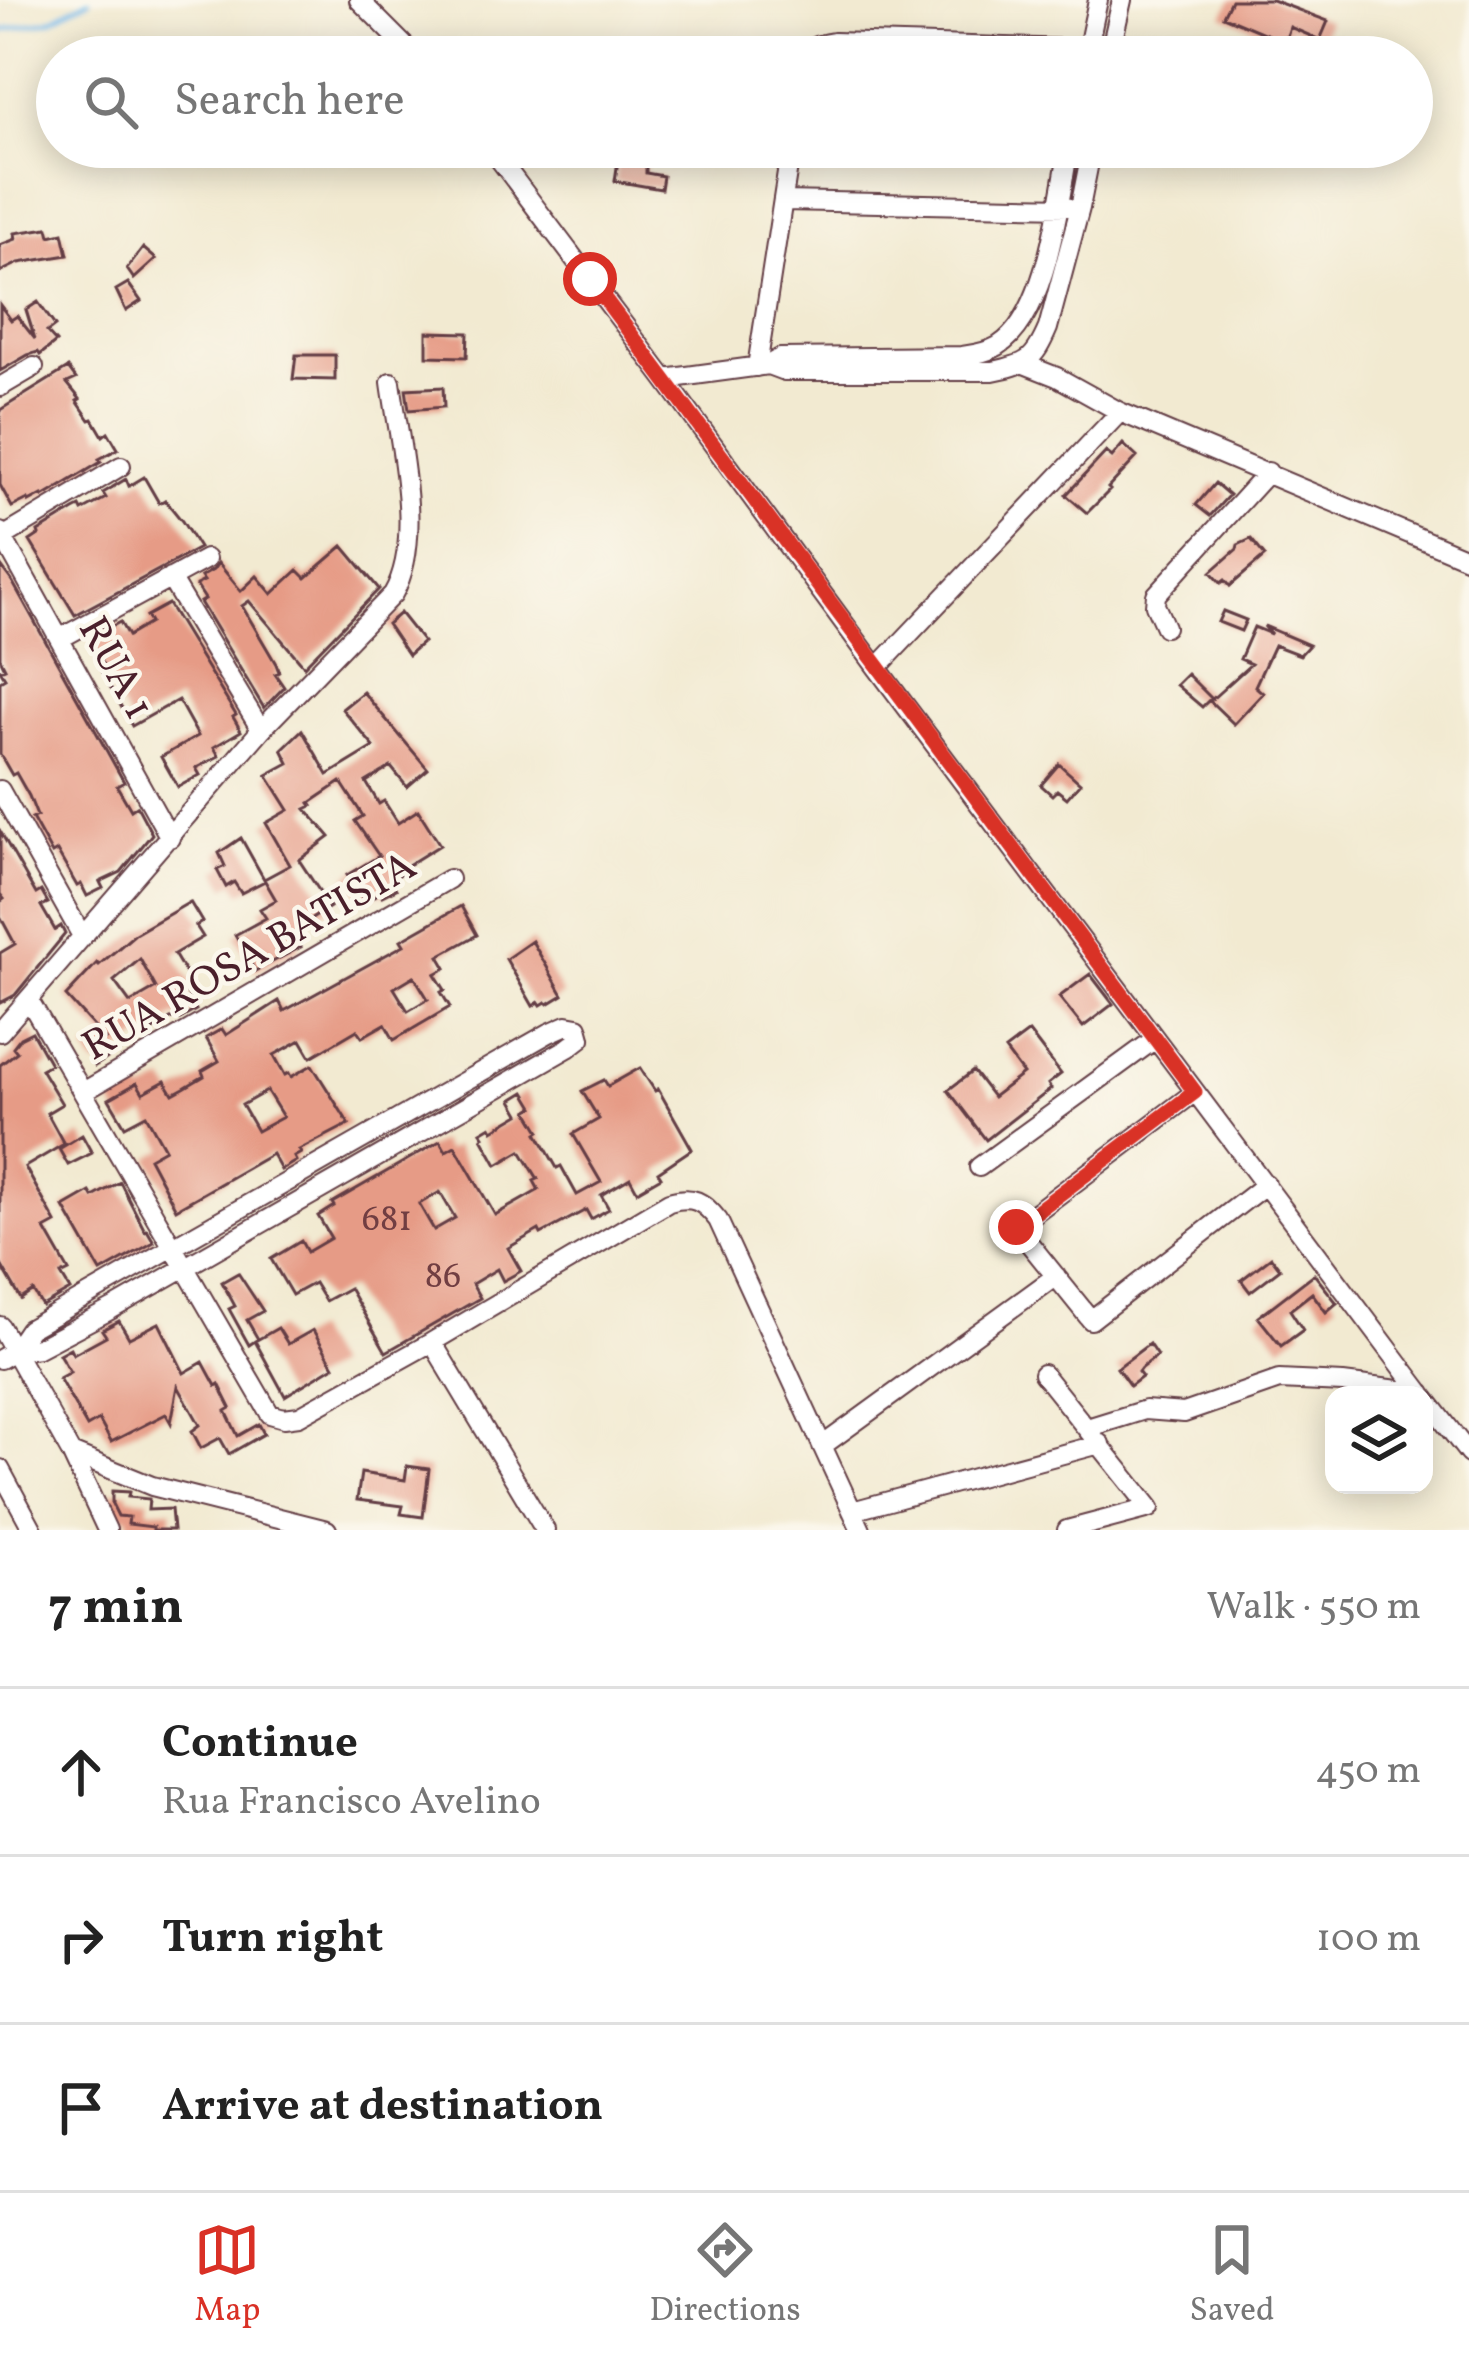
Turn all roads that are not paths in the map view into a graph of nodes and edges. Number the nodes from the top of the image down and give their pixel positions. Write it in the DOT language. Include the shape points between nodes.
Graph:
graph roads {
  1 [pos="359,0"];
  2 [pos="1098,0"];
  3 [pos="1122,0"];
  4 [pos="395,36"];
  5 [pos="1090,36"];
  6 [pos="1114,36"];
  7 [pos="506,168"];
  8 [pos="788,168"];
  9 [pos="1065,168"];
  10 [pos="1088,168"];
  11 [pos="784,200"];
  12 [pos="1058,206"];
  13 [pos="1080,208"];
  14 [pos="1024,320"];
  15 [pos="1041,345"];
  16 [pos="1024,364"];
  17 [pos="762,366"];
  18 [pos="34,368"];
  19 [pos="1057,376"];
  20 [pos="665,379"];
  21 [pos="391,382"];
  22 [pos="0,386"];
  23 [pos="1120,412"];
  24 [pos="121,466"];
  25 [pos="1268,472"];
  26 [pos="1,534"];
  27 [pos="206,559"];
  28 [pos="1469,559"];
  29 [pos="170,578"];
  30 [pos="1165,627"];
  31 [pos="62,638"];
  32 [pos="877,668"];
  33 [pos="261,730"];
  34 [pos="0,790"];
  35 [pos="170,838"];
  36 [pos="448,879"];
  37 [pos="82,936"];
  38 [pos="28,1000"];
  39 [pos="0,1032"];
  40 [pos="1155,1039"];
  41 [pos="83,1092"];
  42 [pos="1195,1092"];
  43 [pos="375,1132"];
  44 [pos="386,1152"];
  45 [pos="979,1167"];
  46 [pos="1266,1184"];
  47 [pos="174,1248"];
  48 [pos="185,1267"];
  49 [pos="1056,1276"];
  50 [pos="0,1326"];
  51 [pos="432,1342"];
  52 [pos="7,1355"];
  53 [pos="1043,1375"];
  54 [pos="1363,1386"];
  55 [pos="1416,1386"];
  56 [pos="1433,1408"];
  57 [pos="1087,1428"];
  58 [pos="1100,1444"];
  59 [pos="822,1446"];
  60 [pos="71,1453"];
  61 [pos="1469,1454"];
  62 [pos="0,1469"];
  63 [pos="852,1511"];
  64 [pos="33,1530"];
  65 [pos="107,1530"];
  66 [pos="327,1530"];
  67 [pos="545,1530"];
  68 [pos="861,1530"];
  69 [pos="1067,1530"];
  1 -- 4 [label="street"];
  2 -- 5 [label="street"];
  3 -- 6 [label="street"];
  7 -- 20 [label="street"];
  8 -- 11 [label="street"];
  9 -- 12 [label="street"];
  10 -- 13 [label="street"];
  11 -- 12 [label="street"];
  11 -- 17 [label="street"];
  12 -- 13 [label="street"];
  12 -- 14 [label="street"];
  13 -- 15 [label="street"];
  14 -- 15 [label="street"];
  14 -- 17 [label="street" via="982,353 780,358"];
  15 -- 16 [label="street"];
  15 -- 19 [label="street"];
  16 -- 17 [label="street" via="969,371"];
  16 -- 19 [label="street"];
  17 -- 20 [label="street"];
  18 -- 22 [label="street"];
  19 -- 23 [label="street"];
  20 -- 32 [label="street"];
  21 -- 33 [label="street" via="409,531 401,579"];
  23 -- 25 [label="street"];
  23 -- 32 [label="street"];
  24 -- 26 [label="street"];
  25 -- 28 [label="street"];
  25 -- 30 [label="street" via="1156,596"];
  26 -- 31 [label="street, RUA 1"];
  27 -- 29 [label="street"];
  29 -- 31 [label="street"];
  29 -- 33 [label="street"];
  31 -- 35 [label="street, RUA 1"];
  32 -- 40 [label="street"];
  33 -- 35 [label="street"];
  34 -- 37 [label="street"];
  35 -- 37 [label="street"];
  36 -- 41 [label="street, RUA ROSA BATISTA"];
  37 -- 38 [label="street"];
  38 -- 39 [label="street"];
  38 -- 41 [label="street"];
  40 -- 42 [label="street"];
  40 -- 45 [label="street"];
  41 -- 47 [label="street"];
  42 -- 46 [label="street"];
  42 -- 49 [label="street" via="1016,1227"];
  43 -- 44 [label="street"];
  43 -- 44 [label="street" via="549,1033 578,1028 580,1038 568,1048"];
  43 -- 47 [label="street"];
  44 -- 48 [label="street"];
  46 -- 49 [label="street" via="1091,1320"];
  46 -- 55 [label="street"];
  47 -- 48 [label="street"];
  47 -- 52 [label="street" via="28,1329"];
  48 -- 51 [label="street" via="277,1417 299,1416"];
  48 -- 52 [label="street" via="38,1348"];
  49 -- 59 [label="street"];
  50 -- 52 [label="street"];
  51 -- 59 [label="street" via="669,1202 691,1198 718,1220"];
  51 -- 67 [label="street"];
  52 -- 60 [label="street"];
  53 -- 57 [label="street"];
  54 -- 57 [label="street" via="1279,1380 1184,1413 1145,1410"];
  56 -- 61 [label="street"];
  57 -- 58 [label="street"];
  58 -- 63 [label="street"];
  58 -- 69 [label="street" via="1150,1508"];
  59 -- 63 [label="street"];
  60 -- 65 [label="street"];
  60 -- 66 [label="street" via="152,1486"];
  62 -- 64 [label="street"];
  63 -- 68 [label="street"];
}
